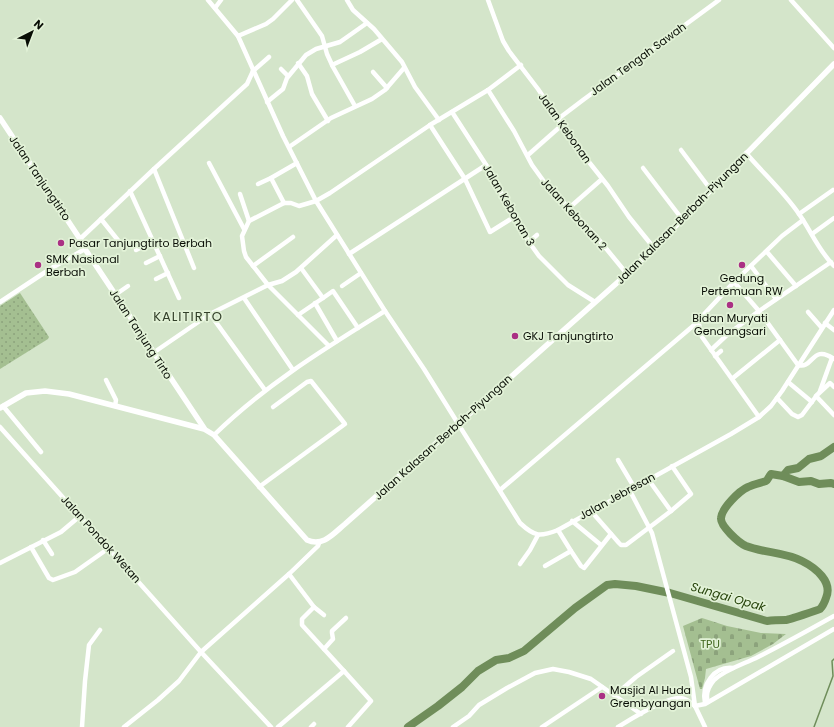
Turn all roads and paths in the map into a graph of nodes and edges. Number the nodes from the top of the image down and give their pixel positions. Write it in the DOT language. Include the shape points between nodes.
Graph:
graph roads {
  1 [pos="208,0"];
  2 [pos="222,0"];
  3 [pos="292,0"];
  4 [pos="297,0"];
  5 [pos="347,0"];
  6 [pos="488,0"];
  7 [pos="719,0"];
  8 [pos="791,0"];
  9 [pos="215,8"];
  10 [pos="367,23"];
  11 [pos="238,36"];
  12 [pos="382,39"];
  13 [pos="326,47"];
  14 [pos="834,48"];
  15 [pos="268,57"];
  16 [pos="298,63"];
  17 [pos="834,64"];
  18 [pos="332,65"];
  19 [pos="521,65"];
  20 [pos="404,68"];
  21 [pos="281,69"];
  22 [pos="253,71"];
  23 [pos="373,72"];
  24 [pos="288,76"];
  25 [pos="248,84"];
  26 [pos="260,87"];
  27 [pos="387,88"];
  28 [pos="488,90"];
  29 [pos="267,102"];
  30 [pos="356,106"];
  31 [pos="452,112"];
  32 [pos="0,118"];
  33 [pos="438,120"];
  34 [pos="558,120"];
  35 [pos="328,121"];
  36 [pos="430,125"];
  37 [pos="562,125"];
  38 [pos="289,147"];
  39 [pos="681,150"];
  40 [pos="746,154"];
  41 [pos="528,155"];
  42 [pos="297,163"];
  43 [pos="209,164"];
  44 [pos="486,165"];
  45 [pos="643,168"];
  46 [pos="154,169"];
  47 [pos="271,178"];
  48 [pos="465,179"];
  49 [pos="602,179"];
  50 [pos="258,184"];
  51 [pos="711,190"];
  52 [pos="833,190"];
  53 [pos="130,191"];
  54 [pos="240,194"];
  55 [pos="316,201"];
  56 [pos="284,203"];
  57 [pos="569,208"];
  58 [pos="799,214"];
  59 [pos="514,217"];
  60 [pos="834,218"];
  61 [pos="101,219"];
  62 [pos="682,220"];
  63 [pos="803,220"];
  64 [pos="249,221"];
  65 [pos="244,229"];
  66 [pos="812,234"];
  67 [pos="338,235"];
  68 [pos="537,235"];
  69 [pos="293,237"];
  70 [pos="80,239"];
  71 [pos="154,241"];
  72 [pos="529,242"];
  73 [pos="121,244"];
  74 [pos="654,248"];
  75 [pos="85,249"];
  76 [pos="136,250"];
  77 [pos="767,252"];
  78 [pos="349,254"];
  79 [pos="160,256"];
  80 [pos="146,263"];
  81 [pos="832,264"];
  82 [pos="253,266"];
  83 [pos="751,266"];
  84 [pos="194,268"];
  85 [pos="301,268"];
  86 [pos="168,273"];
  87 [pos="361,273"];
  88 [pos="627,274"];
  89 [pos="156,278"];
  90 [pos="734,282"];
  91 [pos="268,285"];
  92 [pos="128,286"];
  93 [pos="342,286"];
  94 [pos="796,286"];
  95 [pos="115,295"];
  96 [pos="179,298"];
  97 [pos="244,298"];
  98 [pos="323,298"];
  99 [pos="776,299"];
  100 [pos="0,302"];
  101 [pos="595,302"];
  102 [pos="316,303"];
  103 [pos="834,310"];
  104 [pos="385,311"];
  105 [pos="759,311"];
  106 [pos="808,312"];
  107 [pos="210,314"];
  108 [pos="298,315"];
  109 [pos="698,320"];
  110 [pos="825,323"];
  111 [pos="358,328"];
  112 [pos="822,328"];
  113 [pos="834,330"];
  114 [pos="780,340"];
  115 [pos="337,341"];
  116 [pos="329,346"];
  117 [pos="711,350"];
  118 [pos="721,351"];
  119 [pos="153,353"];
  120 [pos="715,356"];
  121 [pos="833,358"];
  122 [pos="798,365"];
  123 [pos="293,370"];
  124 [pos="733,378"];
  125 [pos="834,379"];
  126 [pos="106,380"];
  127 [pos="788,382"];
  128 [pos="830,383"];
  129 [pos="834,387"];
  130 [pos="265,390"];
  131 [pos="817,394"];
  132 [pos="777,398"];
  133 [pos="812,402"];
  134 [pos="115,406"];
  135 [pos="1,407"];
  136 [pos="273,407"];
  137 [pos="834,415"];
  138 [pos="759,417"];
  139 [pos="197,419"];
  140 [pos="458,424"];
  141 [pos="192,426"];
  142 [pos="0,427"];
  143 [pos="204,429"];
  144 [pos="214,435"];
  145 [pos="41,452"];
  146 [pos="618,460"];
  147 [pos="672,466"];
  148 [pos="648,479"];
  149 [pos="259,487"];
  150 [pos="632,488"];
  151 [pos="500,490"];
  152 [pos="591,511"];
  153 [pos="670,511"];
  154 [pos="80,516"];
  155 [pos="572,521"];
  156 [pos="650,527"];
  157 [pos="558,530"];
  158 [pos="610,534"];
  159 [pos="538,535"];
  160 [pos="44,540"];
  161 [pos="319,543"];
  162 [pos="601,545"];
  163 [pos="31,547"];
  164 [pos="109,548"];
  165 [pos="571,551"];
  166 [pos="52,554"];
  167 [pos="0,563"];
  168 [pos="520,564"];
  169 [pos="546,566"];
  170 [pos="289,574"];
  171 [pos="314,607"];
  172 [pos="324,615"];
  173 [pos="834,616"];
  174 [pos="346,618"];
  175 [pos="834,629"];
  176 [pos="100,630"];
  177 [pos="324,649"];
  178 [pos="673,651"];
  179 [pos="201,652"];
  180 [pos="344,671"];
  181 [pos="602,687"];
  182 [pos="615,695"];
  183 [pos="706,703"];
  184 [pos="695,706"];
  185 [pos="641,714"];
  186 [pos="82,727"];
  187 [pos="124,727"];
  188 [pos="271,727"];
  189 [pos="278,727"];
  190 [pos="348,727"];
  191 [pos="453,727"];
  192 [pos="542,727"];
  193 [pos="618,727"];
  194 [pos="705,727"];
  1 -- 9 [label="street"];
  2 -- 9 [label="street"];
  3 -- 11 [label="street" via="266,24"];
  4 -- 13 [label="street" via="319,30"];
  5 -- 10 [label="street" via="353,10"];
  6 -- 19 [label="street, Jalan Kebonan" via="503,40"];
  7 -- 34 [label="street, Jalan Tengah Sawah"];
  8 -- 14 [label="street"];
  9 -- 11 [label="street"];
  10 -- 12 [label="street"];
  10 -- 13 [label="street" via="340,42"];
  11 -- 22 [label="street"];
  12 -- 18 [label="street"];
  12 -- 20 [label="street" via="402,62"];
  13 -- 16 [label="street" via="311,51"];
  13 -- 18 [label="street"];
  15 -- 22 [label="street"];
  16 -- 24 [label="street"];
  16 -- 35 [label="street" via="307,76 312,94"];
  17 -- 40 [label="street, Jalan Kalasan-Berbah-Piyungan"];
  18 -- 30 [label="street"];
  19 -- 28 [label="street"];
  19 -- 34 [label="street, Jalan Kebonan"];
  20 -- 27 [label="street"];
  20 -- 33 [label="street"];
  21 -- 24 [label="street"];
  22 -- 25 [label="street"];
  22 -- 26 [label="street"];
  23 -- 27 [label="street"];
  24 -- 29 [label="street" via="283,89"];
  25 -- 26 [label="street"];
  25 -- 46 [label="street"];
  26 -- 29 [label="street"];
  27 -- 30 [label="street" via="372,100"];
  28 -- 31 [label="street"];
  28 -- 41 [label="street, Jalan Kebonan 2"];
  29 -- 38 [label="street"];
  30 -- 35 [label="street"];
  31 -- 33 [label="street"];
  31 -- 44 [label="street, Jalan Kebonan 3"];
  32 -- 70 [label="street, Jalan Tanjungtirto"];
  33 -- 36 [label="street"];
  34 -- 37 [label="street, Jalan Kebonan"];
  35 -- 38 [label="street"];
  36 -- 48 [label="street"];
  36 -- 55 [label="street"];
  37 -- 41 [label="street"];
  37 -- 49 [label="street, Jalan Kebonan"];
  38 -- 42 [label="street"];
  39 -- 51 [label="street"];
  40 -- 51 [label="street, Jalan Kalasan-Berbah-Piyungan"];
  40 -- 58 [label="street"];
  41 -- 57 [label="street, Jalan Kebonan 2" via="545,183"];
  42 -- 47 [label="street"];
  42 -- 55 [label="street"];
  43 -- 65 [label="street"];
  44 -- 48 [label="street"];
  44 -- 59 [label="street, Jalan Kebonan 3"];
  45 -- 62 [label="street"];
  46 -- 53 [label="street"];
  46 -- 84 [label="street"];
  47 -- 50 [label="street"];
  47 -- 56 [label="street"];
  48 -- 59 [label="street" via="490,232"];
  48 -- 78 [label="street"];
  49 -- 57 [label="street"];
  49 -- 74 [label="street, Jalan Kebonan"];
  51 -- 62 [label="street, Jalan Kalasan-Berbah-Piyungan"];
  52 -- 58 [label="street"];
  53 -- 61 [label="street"];
  53 -- 71 [label="street"];
  54 -- 64 [label="street"];
  55 -- 56 [label="street" via="299,206"];
  55 -- 67 [label="street"];
  56 -- 64 [label="street"];
  57 -- 88 [label="street, Jalan Kebonan 2"];
  58 -- 63 [label="street"];
  59 -- 72 [label="street, Jalan Kebonan 3"];
  60 -- 66 [label="street"];
  61 -- 70 [label="street"];
  61 -- 73 [label="street"];
  62 -- 74 [label="street, Jalan Kalasan-Berbah-Piyungan"];
  63 -- 66 [label="street"];
  63 -- 77 [label="street"];
  64 -- 65 [label="street"];
  65 -- 82 [label="street" via="244,251"];
  66 -- 81 [label="street"];
  67 -- 78 [label="street"];
  67 -- 85 [label="street"];
  68 -- 72 [label="street"];
  69 -- 82 [label="street"];
  70 -- 75 [label="street, Jalan Tanjung Tirto"];
  71 -- 76 [label="street"];
  71 -- 79 [label="street"];
  72 -- 101 [label="street, Jalan Kebonan 3" via="568,285"];
  74 -- 88 [label="street, Jalan Kalasan-Berbah-Piyungan"];
  75 -- 95 [label="street, Jalan Tanjung Tirto"];
  75 -- 100 [label="street"];
  77 -- 83 [label="street"];
  77 -- 94 [label="street"];
  78 -- 87 [label="street"];
  79 -- 80 [label="street"];
  79 -- 86 [label="street"];
  81 -- 94 [label="street"];
  82 -- 91 [label="street"];
  83 -- 90 [label="street"];
  83 -- 99 [label="street"];
  85 -- 91 [label="street" via="282,281"];
  85 -- 98 [label="street"];
  86 -- 89 [label="street"];
  86 -- 96 [label="street"];
  87 -- 93 [label="street"];
  87 -- 104 [label="street"];
  88 -- 101 [label="street, Jalan Kalasan-Berbah-Piyungan"];
  90 -- 105 [label="street"];
  90 -- 109 [label="street"];
  91 -- 97 [label="street"];
  91 -- 108 [label="street"];
  92 -- 95 [label="street"];
  94 -- 99 [label="street"];
  95 -- 119 [label="street, Jalan Tanjung Tirto"];
  97 -- 107 [label="street"];
  97 -- 123 [label="street"];
  98 -- 102 [label="street"];
  98 -- 111 [label="street" via="333,291"];
  99 -- 105 [label="street"];
  101 -- 140 [label="street, Jalan Kalasan-Berbah-Piyungan"];
  102 -- 108 [label="street"];
  102 -- 115 [label="street"];
  103 -- 110 [label="street, Jalan Jebresan"];
  104 -- 111 [label="street"];
  104 -- 140 [label="street"];
  105 -- 114 [label="street"];
  105 -- 117 [label="street"];
  106 -- 112 [label="street"];
  107 -- 119 [label="street"];
  107 -- 130 [label="street"];
  108 -- 116 [label="street"];
  109 -- 117 [label="street" via="702,338"];
  109 -- 151 [label="street"];
  110 -- 112 [label="street, Jalan Jebresan"];
  110 -- 113 [label="street"];
  111 -- 115 [label="street"];
  112 -- 122 [label="street, Jalan Jebresan"];
  114 -- 122 [label="street"];
  114 -- 124 [label="street"];
  115 -- 116 [label="street"];
  116 -- 123 [label="street"];
  117 -- 120 [label="street"];
  118 -- 120 [label="street"];
  119 -- 139 [label="street, Jalan Tanjung Tirto"];
  120 -- 124 [label="street"];
  121 -- 122 [label="street" via="820,354 806,365"];
  121 -- 131 [label="street"];
  122 -- 127 [label="street, Jalan Jebresan"];
  123 -- 130 [label="street"];
  124 -- 138 [label="street"];
  125 -- 128 [label="street"];
  126 -- 134 [label="street" via="116,400"];
  127 -- 132 [label="street, Jalan Jebresan"];
  127 -- 133 [label="street"];
  128 -- 129 [label="street"];
  128 -- 131 [label="street"];
  130 -- 144 [label="street"];
  131 -- 133 [label="street"];
  131 -- 137 [label="street"];
  132 -- 133 [label="street" via="798,417"];
  132 -- 138 [label="street, Jalan Jebresan"];
  134 -- 135 [label="street" via="69,394 45,391 26,393"];
  134 -- 141 [label="street"];
  135 -- 145 [label="street"];
  136 -- 149 [label="street" via="311,381 345,424"];
  138 -- 147 [label="street, Jalan Jebresan"];
  139 -- 141 [label="street"];
  139 -- 143 [label="street, Jalan Tanjung Tirto"];
  140 -- 151 [label="street"];
  140 -- 161 [label="street, Jalan Kalasan-Berbah-Piyungan" via="345,524"];
  141 -- 143 [label="street"];
  142 -- 154 [label="street, Jalan Pondok Wetan"];
  143 -- 144 [label="street"];
  144 -- 149 [label="street"];
  146 -- 150 [label="street"];
  147 -- 148 [label="street, Jalan Jebresan"];
  147 -- 153 [label="street" via="691,494"];
  148 -- 150 [label="street, Jalan Jebresan"];
  148 -- 153 [label="street"];
  149 -- 161 [label="street" via="307,540"];
  150 -- 152 [label="street, Jalan Jebresan"];
  150 -- 156 [label="street"];
  151 -- 159 [label="street" via="520,523"];
  152 -- 155 [label="street, Jalan Jebresan"];
  152 -- 158 [label="street"];
  153 -- 156 [label="street"];
  154 -- 160 [label="street" via="62,532"];
  154 -- 164 [label="street, Jalan Pondok Wetan"];
  155 -- 157 [label="street, Jalan Jebresan"];
  155 -- 162 [label="street"];
  156 -- 158 [label="street" via="623,546"];
  156 -- 184 [label="street" via="691,677"];
  157 -- 159 [label="street, Jalan Jebresan"];
  157 -- 165 [label="street"];
  158 -- 162 [label="street"];
  159 -- 168 [label="street"];
  160 -- 163 [label="street"];
  160 -- 166 [label="street"];
  161 -- 170 [label="street"];
  162 -- 165 [label="street" via="584,568"];
  163 -- 164 [label="street" via="49,578 53,580 75,572"];
  163 -- 167 [label="street"];
  164 -- 179 [label="street, Jalan Pondok Wetan"];
  165 -- 169 [label="street"];
  170 -- 171 [label="street"];
  170 -- 179 [label="street"];
  171 -- 172 [label="street"];
  171 -- 177 [label="street" via="302,619 302,623"];
  173 -- 183 [label="street" via="758,658 734,668 721,669 712,675 704,691"];
  174 -- 177 [label="street" via="332,631 333,639"];
  175 -- 183 [label="street"];
  176 -- 186 [label="street" via="89,645"];
  177 -- 180 [label="street"];
  178 -- 182 [label="street"];
  179 -- 187 [label="street" via="180,681"];
  179 -- 188 [label="street, Jalan Pondok Wetan"];
  180 -- 189 [label="street"];
  180 -- 190 [label="street" via="371,701"];
  181 -- 182 [label="street"];
  181 -- 191 [label="street" via="590,679 569,672 546,670 528,677 475,707 469,716"];
  181 -- 192 [label="street"];
  182 -- 185 [label="street"];
  183 -- 184 [label="street"];
  184 -- 185 [label="street" via="684,698 678,698 661,703"];
  184 -- 194 [label="street"];
  185 -- 193 [label="street"];
}
